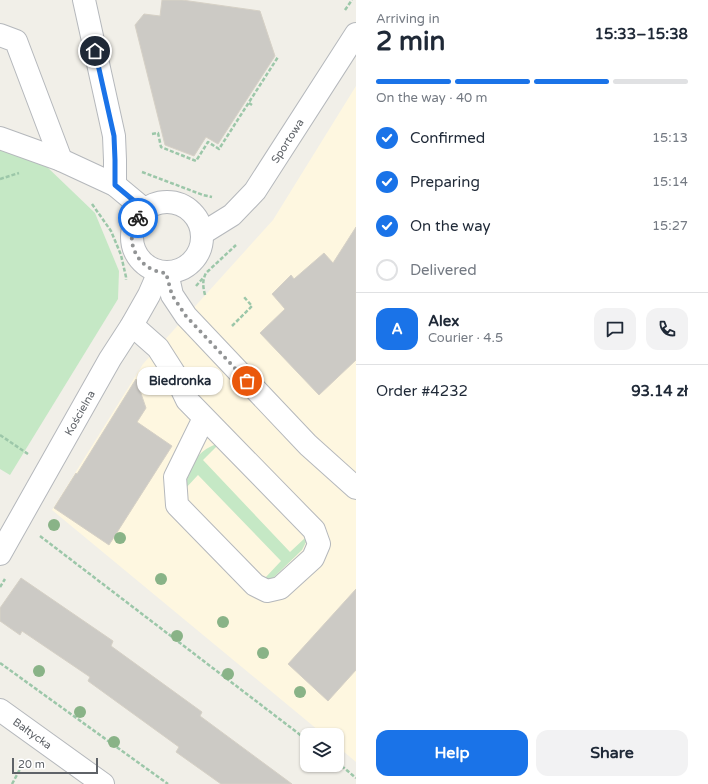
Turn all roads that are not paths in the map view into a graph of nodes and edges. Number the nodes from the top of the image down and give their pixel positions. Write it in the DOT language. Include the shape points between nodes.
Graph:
graph roads {
  1 [pos="84,0"];
  2 [pos="356,34"];
  3 [pos="0,36"];
  4 [pos="0,138"];
  5 [pos="61,160"];
  6 [pos="115,185"];
  7 [pos="145,210"];
  8 [pos="203,232"];
  9 [pos="163,272"];
  10 [pos="132,325"];
  11 [pos="204,418"];
  12 [pos="356,488"];
  13 [pos="0,554"];
  14 [pos="0,710"];
  15 [pos="103,784"];
  1 -- 6 [label="street" via="114,136"];
  2 -- 8 [label="street, Sportowa" via="254,191 232,215"];
  3 -- 5 [label="street" via="16,41"];
  4 -- 5 [label="street"];
  5 -- 6 [label="street"];
  6 -- 7 [label="street"];
  7 -- 8 [label="street" via="156,203 180,204 199,220"];
  7 -- 9 [label="street" via="136,219 132,245 147,267"];
  8 -- 9 [label="street" via="202,246 196,259 186,268"];
  9 -- 10 [label="street, Kościelna"];
  9 -- 12 [label="street" via="172,295 186,316 308,445"];
  10 -- 11 [label="street" via="158,348 187,400"];
  10 -- 13 [label="street, Kościelna"];
  11 -- 11 [label="street" via="314,530 319,544 313,558 280,588 267,591 255,585 177,505 175,477"];
  14 -- 15 [label="street, Bałtycka"];
}
